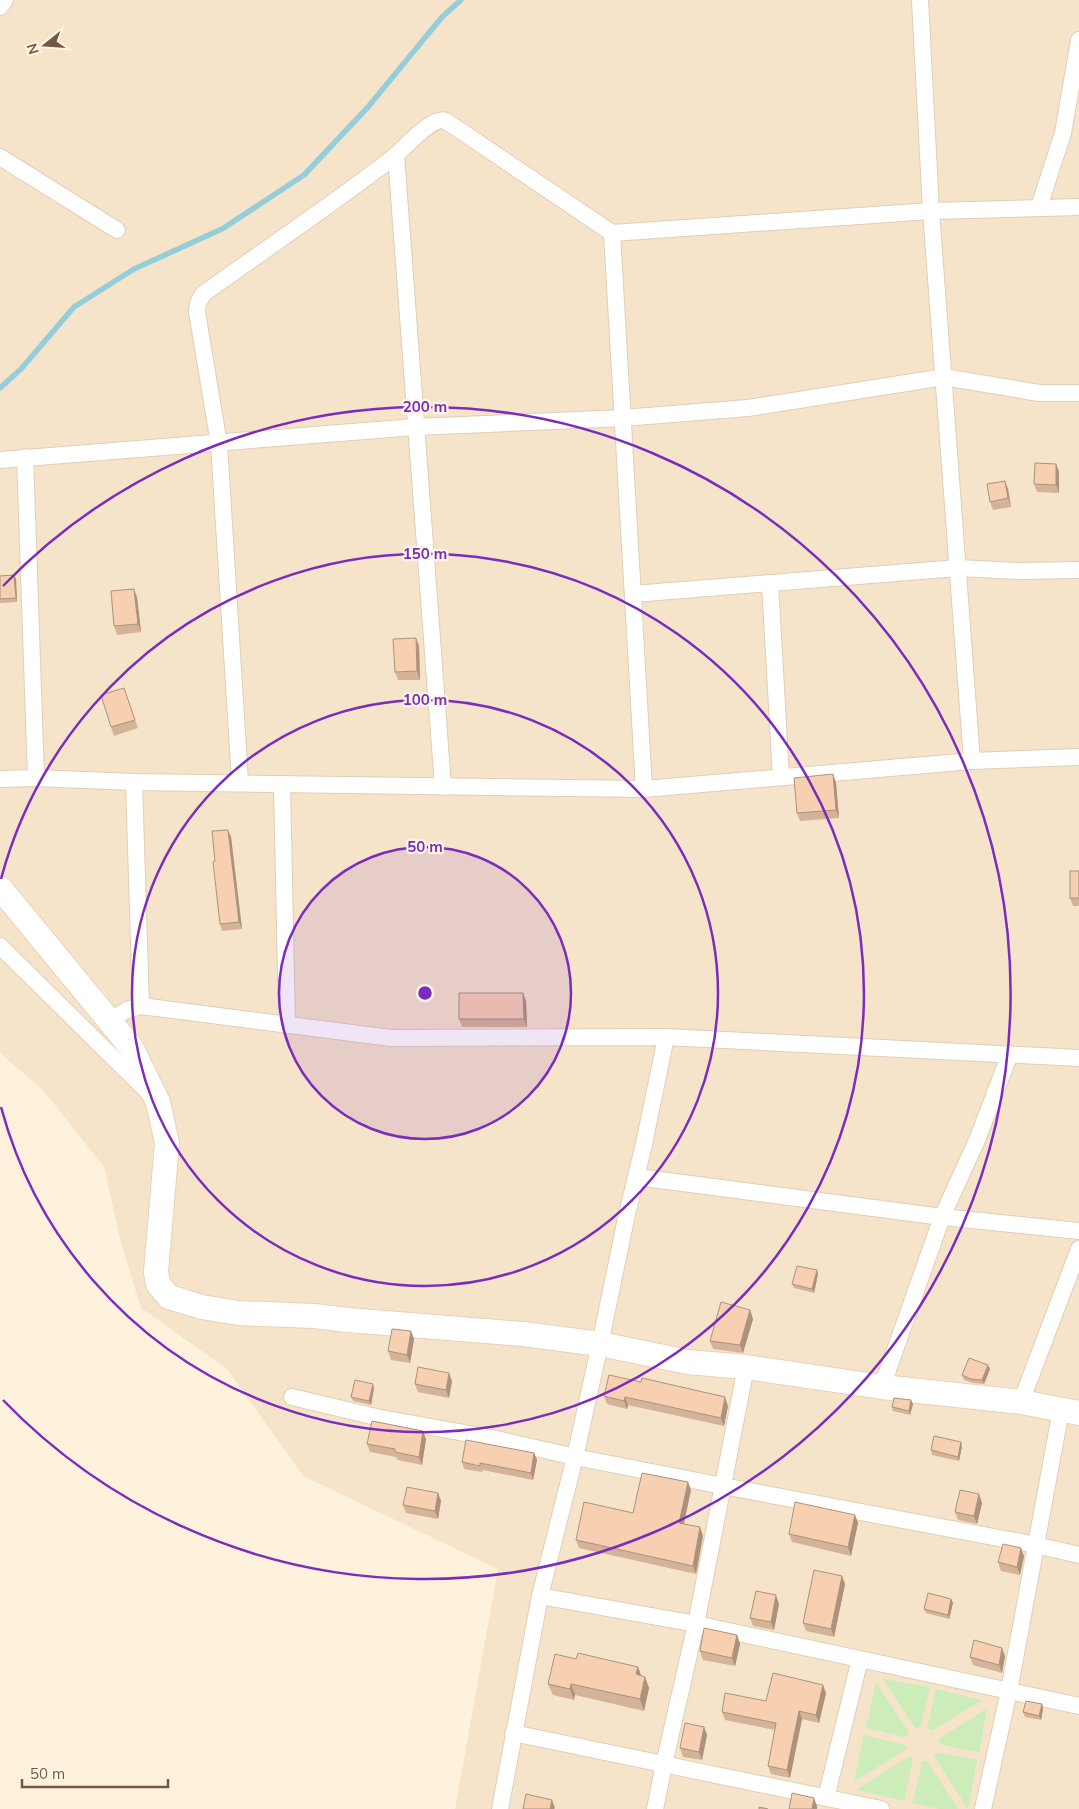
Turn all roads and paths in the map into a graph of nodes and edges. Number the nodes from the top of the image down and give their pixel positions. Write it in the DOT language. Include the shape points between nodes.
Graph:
graph roads {
  1 [pos="5,0"];
  2 [pos="920,0"];
  3 [pos="0,7"];
  4 [pos="1079,40"];
  5 [pos="396,155"];
  6 [pos="0,157"];
  7 [pos="1040,207"];
  8 [pos="1079,207"];
  9 [pos="931,212"];
  10 [pos="117,230"];
  11 [pos="612,233"];
  12 [pos="944,377"];
  13 [pos="1079,393"];
  14 [pos="623,418"];
  15 [pos="415,427"];
  16 [pos="219,444"];
  17 [pos="25,457"];
  18 [pos="0,460"];
  19 [pos="958,568"];
  20 [pos="1079,570"];
  21 [pos="770,583"];
  22 [pos="633,594"];
  23 [pos="1079,758"];
  24 [pos="972,761"];
  25 [pos="781,777"];
  26 [pos="36,778"];
  27 [pos="0,779"];
  28 [pos="134,782"];
  29 [pos="240,782"];
  30 [pos="282,784"];
  31 [pos="443,787"];
  32 [pos="644,789"];
  33 [pos="0,888"];
  34 [pos="0,946"];
  35 [pos="141,1006"];
  36 [pos="109,1021"];
  37 [pos="287,1025"];
  38 [pos="666,1037"];
  39 [pos="1010,1054"];
  40 [pos="1079,1058"];
  41 [pos="158,1102"];
  42 [pos="637,1177"];
  43 [pos="942,1217"];
  44 [pos="1079,1231"];
  45 [pos="1079,1249"];
  46 [pos="600,1344"];
  47 [pos="746,1367"];
  48 [pos="882,1387"];
  49 [pos="292,1397"];
  50 [pos="1021,1402"];
  51 [pos="1070,1411"];
  52 [pos="575,1456"];
  53 [pos="724,1486"];
  54 [pos="1036,1545"];
  55 [pos="1079,1555"];
  56 [pos="540,1596"];
  57 [pos="696,1624"];
  58 [pos="860,1659"];
  59 [pos="1009,1691"];
  60 [pos="1079,1706"];
  61 [pos="513,1733"];
  62 [pos="664,1764"];
  63 [pos="826,1798"];
  64 [pos="500,1809"];
  65 [pos="655,1809"];
  66 [pos="881,1809"];
  67 [pos="983,1809"];
  1 -- 3 [label="street"];
  2 -- 9 [label="street"];
  4 -- 7 [label="street" via="1063,133"];
  5 -- 11 [label="street" via="432,123 444,119"];
  5 -- 15 [label="street"];
  5 -- 16 [label="street" via="203,294 197,312"];
  6 -- 10 [label="street"];
  7 -- 8 [label="street"];
  7 -- 9 [label="street"];
  9 -- 11 [label="street"];
  9 -- 12 [label="street"];
  11 -- 14 [label="street"];
  12 -- 13 [label="street" via="1038,393"];
  12 -- 14 [label="street" via="748,408"];
  12 -- 19 [label="street"];
  14 -- 15 [label="street"];
  14 -- 22 [label="street"];
  15 -- 16 [label="street"];
  15 -- 31 [label="street"];
  16 -- 17 [label="street"];
  16 -- 29 [label="street"];
  17 -- 18 [label="street"];
  17 -- 26 [label="street"];
  19 -- 20 [label="street"];
  19 -- 21 [label="street"];
  19 -- 24 [label="street"];
  21 -- 22 [label="street"];
  21 -- 25 [label="street"];
  22 -- 32 [label="street"];
  23 -- 24 [label="street"];
  24 -- 25 [label="street"];
  25 -- 32 [label="street"];
  26 -- 27 [label="street"];
  26 -- 28 [label="street"];
  28 -- 29 [label="street"];
  28 -- 35 [label="street"];
  29 -- 30 [label="street"];
  30 -- 31 [label="street"];
  30 -- 37 [label="street"];
  31 -- 32 [label="street"];
  33 -- 36 [label="street"];
  34 -- 41 [label="street"];
  35 -- 36 [label="street"];
  35 -- 37 [label="street"];
  36 -- 41 [label="street" via="131,1047"];
  37 -- 38 [label="street" via="390,1038"];
  38 -- 39 [label="street"];
  38 -- 42 [label="street"];
  39 -- 40 [label="street"];
  39 -- 43 [label="street" via="977,1140"];
  41 -- 46 [label="street" via="167,1143 156,1272 158,1284 169,1297 238,1313 468,1329"];
  42 -- 43 [label="street"];
  42 -- 46 [label="street"];
  43 -- 44 [label="street"];
  43 -- 48 [label="street"];
  45 -- 50 [label="street"];
  46 -- 47 [label="street" via="688,1362"];
  46 -- 52 [label="street"];
  47 -- 48 [label="street"];
  47 -- 53 [label="street"];
  48 -- 50 [label="street"];
  49 -- 52 [label="street"];
  50 -- 51 [label="street"];
  51 -- 54 [label="street"];
  52 -- 53 [label="street"];
  52 -- 56 [label="street"];
  53 -- 54 [label="street"];
  53 -- 57 [label="street"];
  54 -- 55 [label="street"];
  54 -- 59 [label="street"];
  56 -- 57 [label="street"];
  56 -- 61 [label="street"];
  57 -- 58 [label="street"];
  57 -- 62 [label="street"];
  58 -- 59 [label="street"];
  58 -- 63 [label="street"];
  59 -- 60 [label="street"];
  59 -- 67 [label="street"];
  61 -- 62 [label="street"];
  61 -- 64 [label="street"];
  62 -- 63 [label="street"];
  62 -- 65 [label="street"];
  63 -- 66 [label="street"];
}
